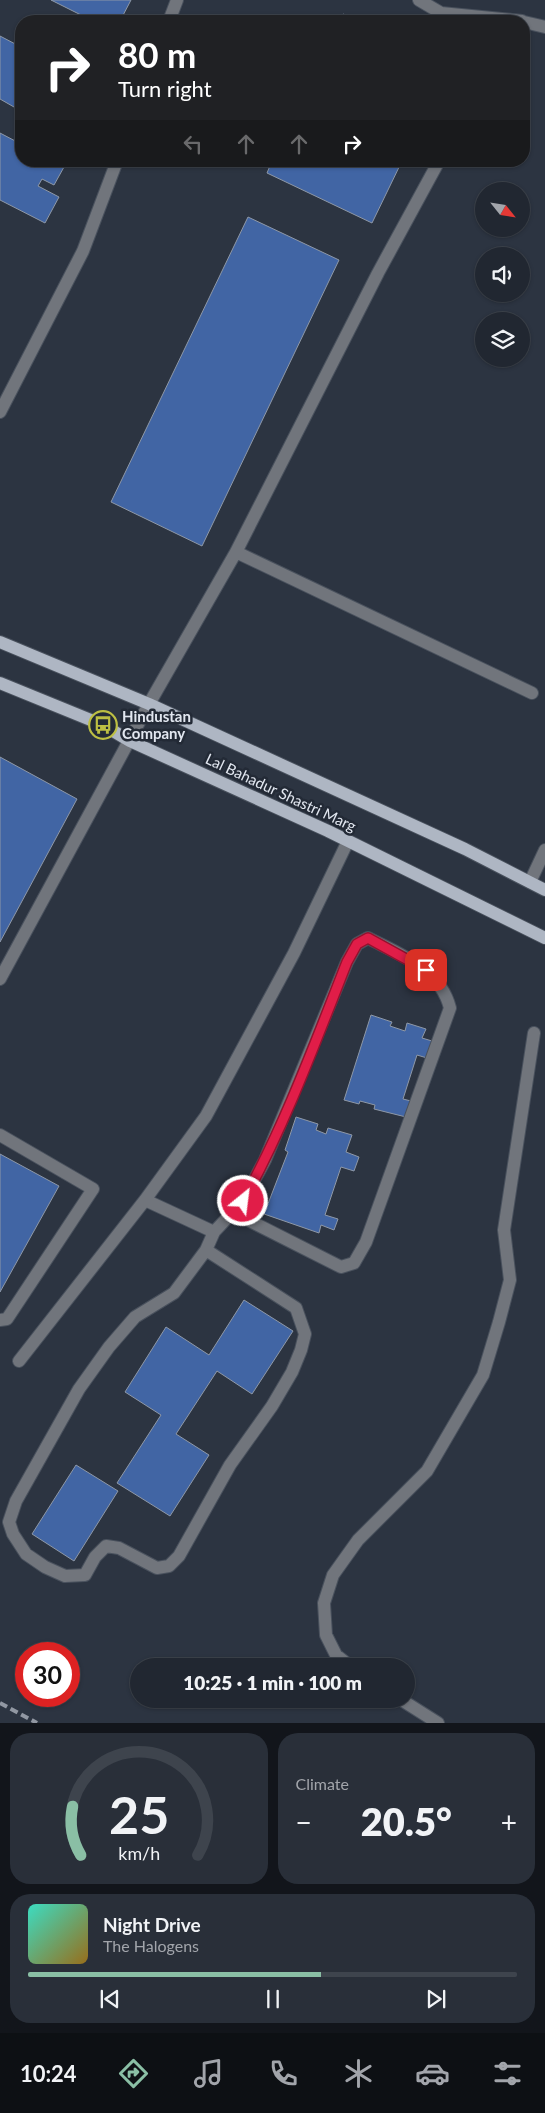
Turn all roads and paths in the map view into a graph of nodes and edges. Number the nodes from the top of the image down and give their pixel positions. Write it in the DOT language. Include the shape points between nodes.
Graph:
graph roads {
  1 [pos="177,0"];
  2 [pos="419,0"];
  3 [pos="171,15"];
  4 [pos="459,15"];
  5 [pos="530,24"];
  6 [pos="545,27"];
  7 [pos="115,167"];
  8 [pos="436,167"];
  9 [pos="0,412"];
  10 [pos="236,552"];
  11 [pos="0,642"];
  12 [pos="0,683"];
  13 [pos="532,693"];
  14 [pos="149,704"];
  15 [pos="130,741"];
  16 [pos="348,841"];
  17 [pos="545,850"];
  18 [pos="530,882"];
  19 [pos="545,890"];
  20 [pos="545,938"];
  21 [pos="0,979"];
  22 [pos="534,1033"];
  23 [pos="0,1135"];
  24 [pos="145,1200"];
  25 [pos="234,1213"];
  26 [pos="214,1232"];
  27 [pos="206,1250"];
  28 [pos="0,1320"];
  29 [pos="19,1361"];
  30 [pos="340,1658"];
  31 [pos="414,1708"];
  32 [pos="438,1723"];
  1 -- 3 [label="street"];
  2 -- 4 [label="street" via="441,13"];
  5 -- 6 [label="street"];
  7 -- 9 [label="street" via="83,251"];
  8 -- 10 [label="street"];
  10 -- 13 [label="street"];
  10 -- 14 [label="street"];
  11 -- 14 [label="main road, Lal Bahadur Shastri Marg"];
  12 -- 15 [label="main road, Lal Bahadur Shastri Marg" via="103,724"];
  14 -- 15 [label="street"];
  14 -- 18 [label="main road, Lal Bahadur Shastri Marg"];
  15 -- 16 [label="main road, Lal Bahadur Shastri Marg"];
  15 -- 21 [label="street"];
  16 -- 20 [label="main road, Lal Bahadur Shastri Marg"];
  16 -- 24 [label="street" via="294,953 206,1116"];
  17 -- 18 [label="street"];
  18 -- 19 [label="main road, Lal Bahadur Shastri Marg"];
  22 -- 30 [label="street" via="504,1230 510,1280 483,1375 427,1471 358,1540 333,1574 324,1603 326,1635"];
  23 -- 28 [label="street" via="93,1189 7,1319"];
  24 -- 26 [label="street"];
  24 -- 29 [label="street"];
  25 -- 25 [label="street" via="341,1267 354,1263 366,1242 450,1008 446,993 426,970 368,938 357,944 265,1160"];
  25 -- 26 [label="street"];
  26 -- 27 [label="street"];
  27 -- 27 [label="street" via="174,1293 135,1317 78,1389 16,1501 9,1522 13,1534 26,1554 45,1567 66,1576 85,1575 106,1546 119,1548 157,1568 168,1566 179,1556 230,1465 292,1372 302,1350 304,1334 296,1308"];
  31 -- 32 [label="street"];
}
